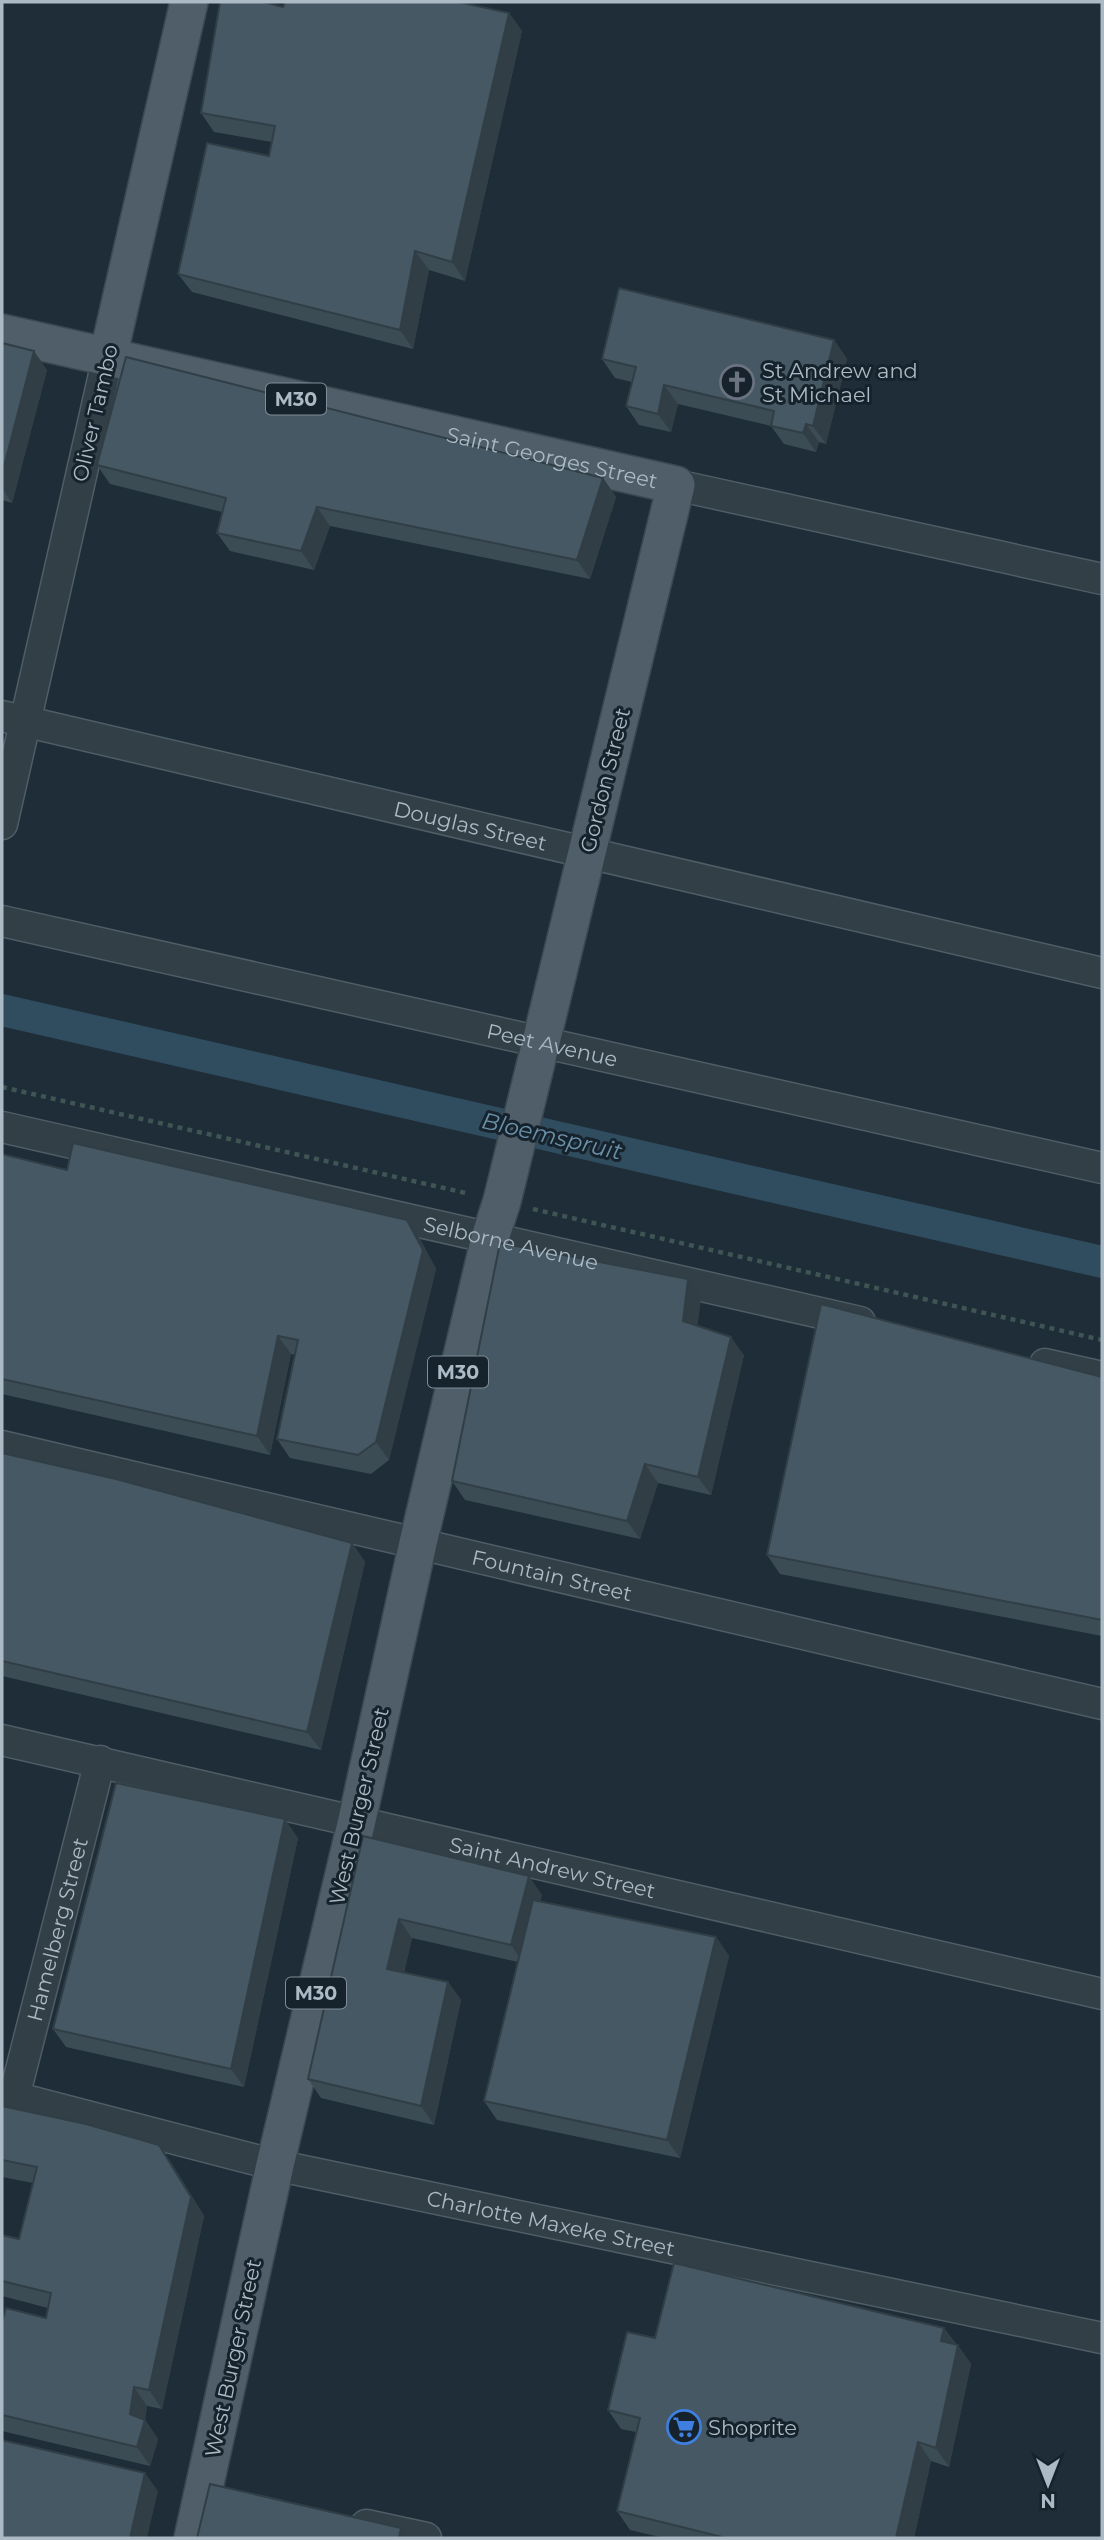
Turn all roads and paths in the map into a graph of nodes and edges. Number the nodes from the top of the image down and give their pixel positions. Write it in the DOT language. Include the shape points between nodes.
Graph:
graph roads {
  1 [pos="189,2"];
  2 [pos="2,333"];
  3 [pos="108,356"];
  4 [pos="676,485"];
  5 [pos="1102,579"];
  6 [pos="14,719"];
  7 [pos="2,824"];
  8 [pos="588,851"];
  9 [pos="2,921"];
  10 [pos="1102,973"];
  11 [pos="537,1058"];
  12 [pos="2,1087"];
  13 [pos="2,1127"];
  14 [pos="1102,1168"];
  15 [pos="502,1201"];
  16 [pos="490,1238"];
  17 [pos="885,1327"];
  18 [pos="1102,1340"];
  19 [pos="1021,1358"];
  20 [pos="1102,1377"];
  21 [pos="2,1446"];
  22 [pos="418,1543"];
  23 [pos="1102,1703"];
  24 [pos="2,1740"];
  25 [pos="100,1761"];
  26 [pos="357,1821"];
  27 [pos="1102,1994"];
  28 [pos="8,2096"];
  29 [pos="275,2165"];
  30 [pos="1102,2338"];
  31 [pos="335,2518"];
  32 [pos="192,2538"];
  33 [pos="426,2538"];
  1 -- 3 [label="main road, Oliver Tambo"];
  2 -- 3 [label="main road, Saint Georges Street / M30"];
  3 -- 4 [label="main road, Saint Georges Street / M30"];
  3 -- 6 [label="street, Oliver Tambo"];
  4 -- 5 [label="street, Saint Georges Street"];
  4 -- 8 [label="main road, Gordon Street / M30"];
  6 -- 7 [label="street, Oliver Tambo"];
  6 -- 8 [label="street, Douglas Street"];
  8 -- 10 [label="street, Douglas Street"];
  8 -- 11 [label="main road, Gordon Street / M30"];
  9 -- 11 [label="street, Peet Avenue"];
  11 -- 14 [label="street, Peet Avenue"];
  11 -- 15 [label="main road, West Burger Street / M30"];
  12 -- 15 [label="path"];
  13 -- 16 [label="street, Selborne Avenue"];
  15 -- 16 [label="main road, West Burger Street / M30"];
  15 -- 18 [label="path"];
  16 -- 17 [label="street, Selborne Avenue"];
  16 -- 22 [label="main road, West Burger Street / M30"];
  19 -- 20 [label="street"];
  21 -- 22 [label="street, Fountain Street"];
  22 -- 23 [label="street, Fountain Street"];
  22 -- 26 [label="main road, West Burger Street / M30"];
  24 -- 25 [label="street, Saint Andrew Street"];
  25 -- 26 [label="street, Saint Andrew Street"];
  25 -- 28 [label="street, Hamelberg Street"];
  26 -- 27 [label="street, Saint Andrew Street"];
  26 -- 29 [label="main road, West Burger Street / M30"];
  28 -- 29 [label="street, Charlotte Maxeke Street"];
  29 -- 30 [label="street, Charlotte Maxeke Street"];
  29 -- 32 [label="main road, West Burger Street / M30" via="218,2491"];
  31 -- 33 [label="street"];
}
